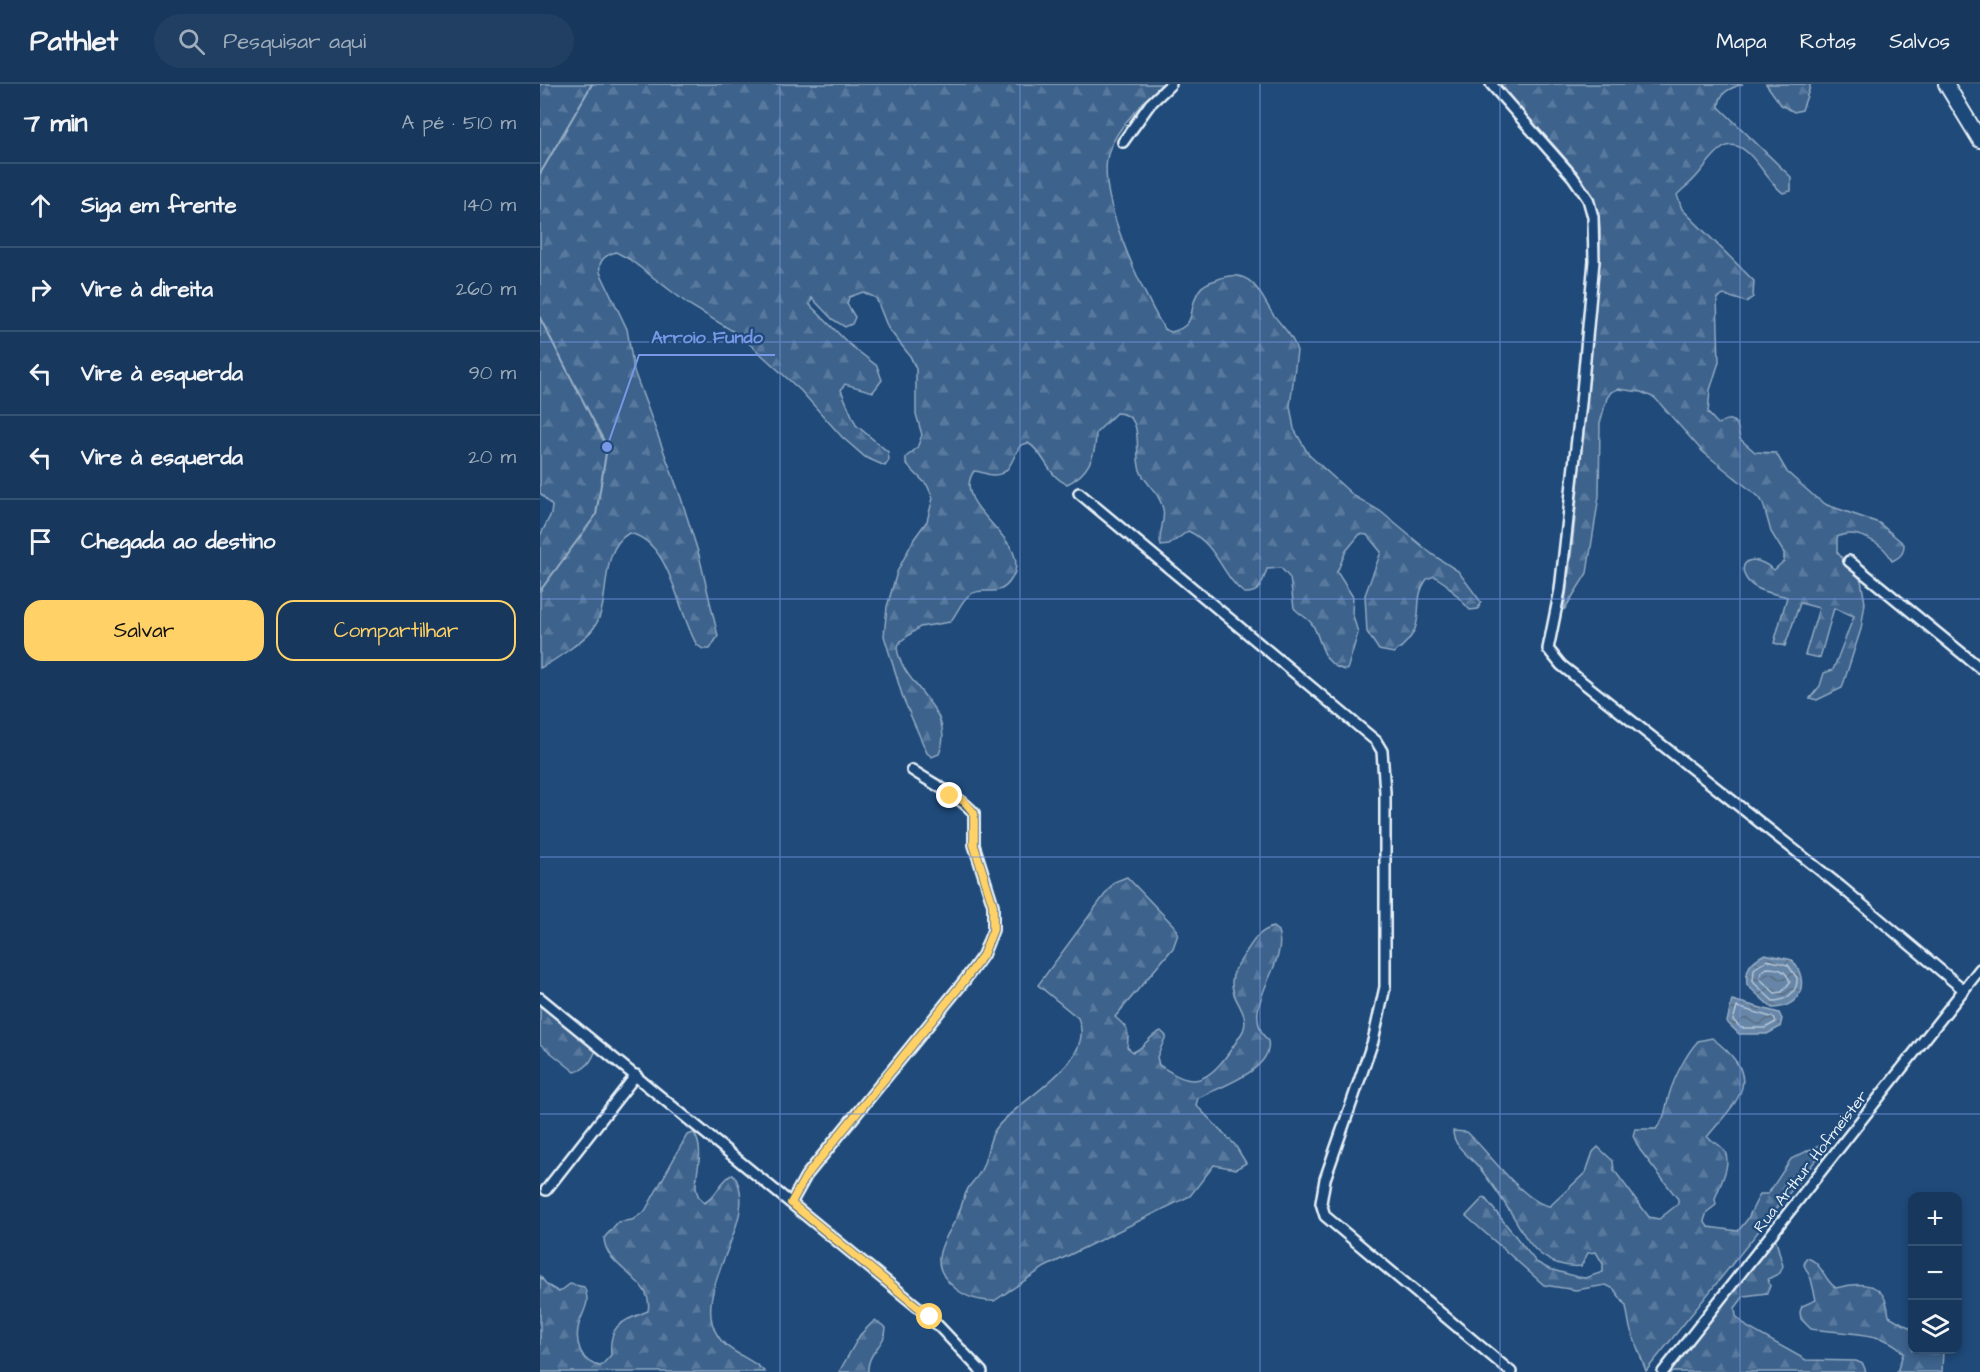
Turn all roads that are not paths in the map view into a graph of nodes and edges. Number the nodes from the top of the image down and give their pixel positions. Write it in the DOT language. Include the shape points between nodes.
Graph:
graph roads {
  1 [pos="1171,84"];
  2 [pos="1491,84"];
  3 [pos="1946,84"];
  4 [pos="1980,140"];
  5 [pos="1124,142"];
  6 [pos="1079,493"];
  7 [pos="1848,561"];
  8 [pos="1980,668"];
  9 [pos="912,770"];
  10 [pos="1980,969"];
  11 [pos="1964,990"];
  12 [pos="540,998"];
  13 [pos="636,1075"];
  14 [pos="546,1190"];
  15 [pos="791,1203"];
  16 [pos="982,1372"];
  17 [pos="1511,1372"];
  18 [pos="1663,1372"];
  1 -- 5 [label="street" via="1150,104"];
  2 -- 11 [label="street" via="1573,177 1588,199 1593,217 1594,261 1581,403 1560,590 1548,649 1561,665 1840,886"];
  3 -- 4 [label="main road"];
  6 -- 17 [label="street" via="1376,741 1382,751 1385,987 1373,1041 1324,1179 1321,1203 1325,1216"];
  7 -- 8 [label="street"];
  9 -- 15 [label="street" via="964,801 974,813 974,845 993,905 993,930 983,955 965,980 806,1176"];
  10 -- 11 [label="street, Rua Arthur Hofmeister"];
  11 -- 18 [label="street, Rua Arthur Hofmeister"];
  12 -- 13 [label="street"];
  13 -- 14 [label="street"];
  13 -- 15 [label="street"];
  15 -- 16 [label="street" via="930,1317"];
}
